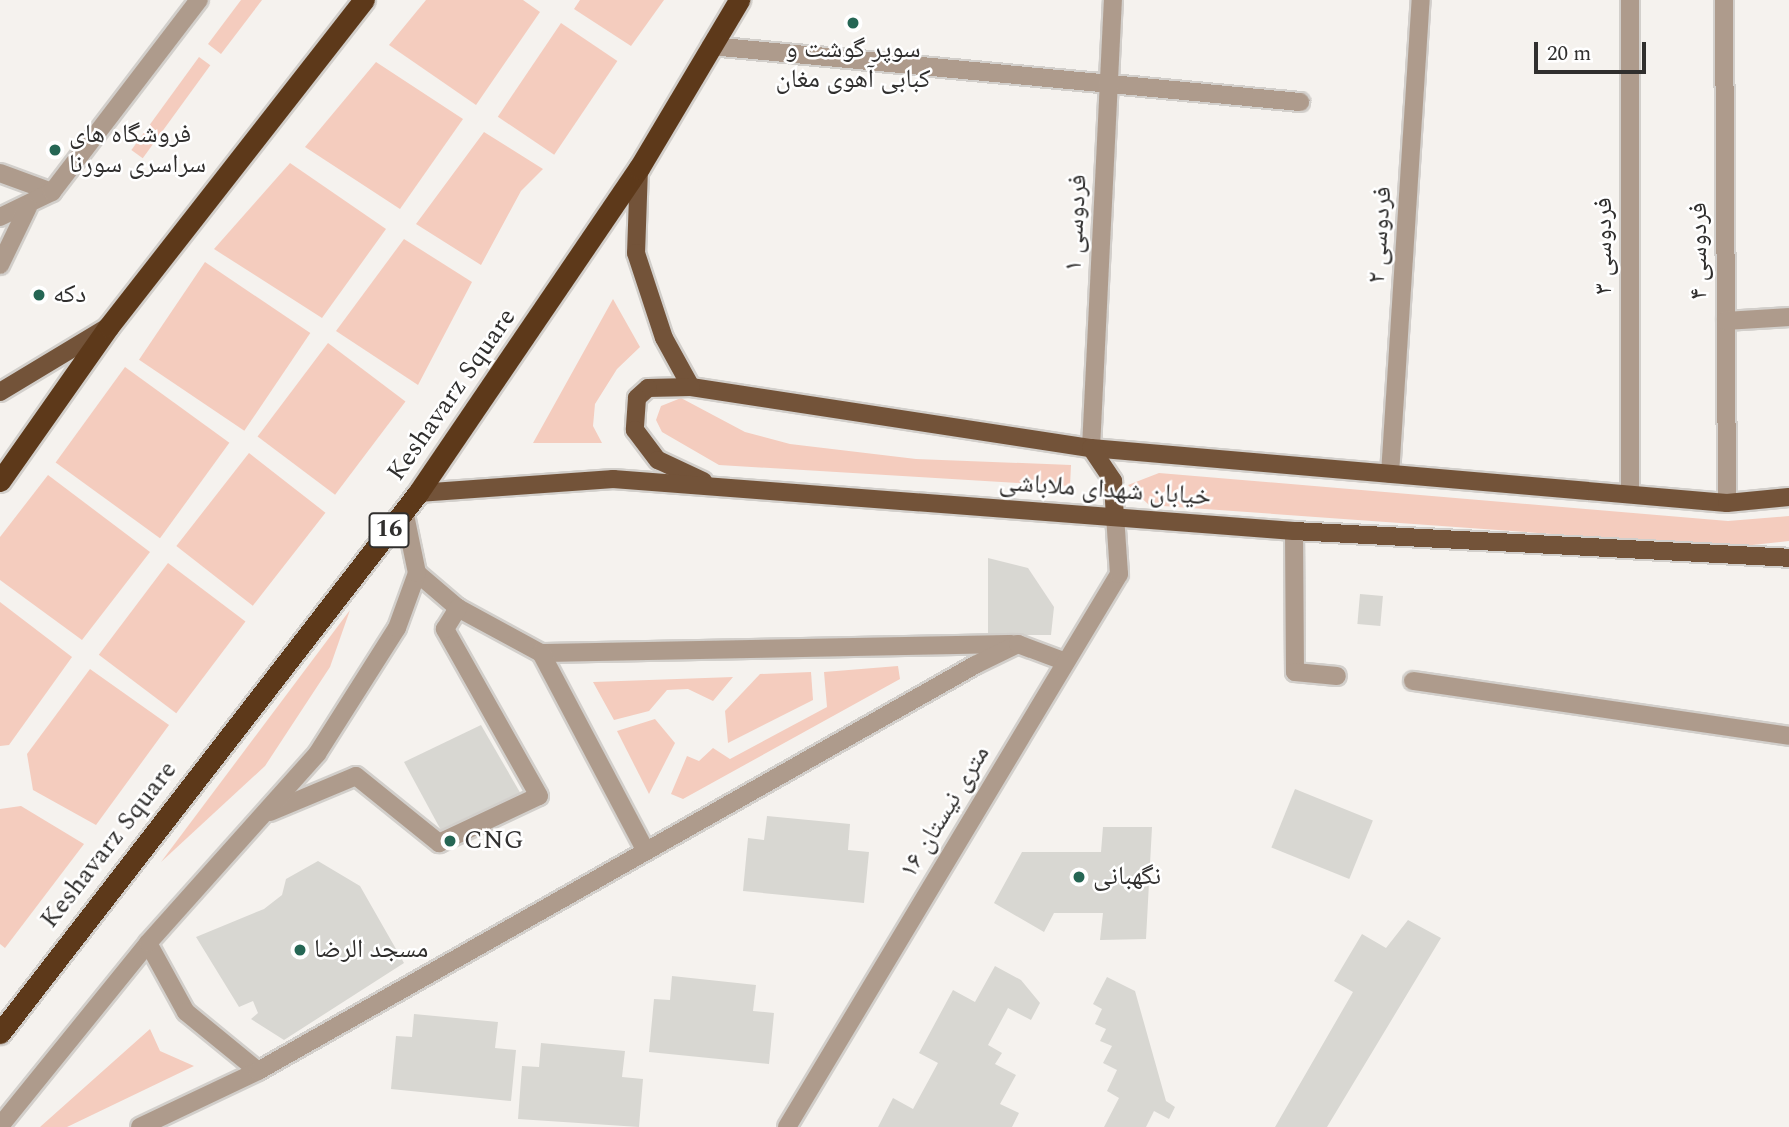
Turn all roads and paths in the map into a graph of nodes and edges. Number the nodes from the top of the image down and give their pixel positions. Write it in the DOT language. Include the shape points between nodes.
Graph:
graph roads {
  1 [pos="199,0"];
  2 [pos="363,0"];
  3 [pos="739,0"];
  4 [pos="1113,0"];
  5 [pos="1421,0"];
  6 [pos="1630,0"];
  7 [pos="1724,0"];
  8 [pos="711,46"];
  9 [pos="1109,85"];
  10 [pos="1300,102"];
  11 [pos="639,168"];
  12 [pos="0,173"];
  13 [pos="52,192"];
  14 [pos="28,206"];
  15 [pos="0,217"];
  16 [pos="0,265"];
  17 [pos="1789,317"];
  18 [pos="1726,321"];
  19 [pos="109,326"];
  20 [pos="691,387"];
  21 [pos="0,391"];
  22 [pos="1091,448"];
  23 [pos="1390,474"];
  24 [pos="0,481"];
  25 [pos="712,485"];
  26 [pos="1630,492"];
  27 [pos="418,493"];
  28 [pos="1789,498"];
  29 [pos="1727,503"];
  30 [pos="404,510"];
  31 [pos="1115,516"];
  32 [pos="1294,531"];
  33 [pos="1789,558"];
  34 [pos="417,573"];
  35 [pos="458,608"];
  36 [pos="1018,644"];
  37 [pos="541,653"];
  38 [pos="1066,662"];
  39 [pos="1337,676"];
  40 [pos="1413,681"];
  41 [pos="1789,736"];
  42 [pos="267,813"];
  43 [pos="646,851"];
  44 [pos="148,943"];
  45 [pos="0,1033"];
  46 [pos="258,1071"];
  47 [pos="0,1126"];
  48 [pos="140,1127"];
  49 [pos="787,1127"];
  1 -- 13 [label="street"];
  2 -- 19 [label="highway"];
  3 -- 8 [label="highway, Keshavarz Square / 16"];
  4 -- 9 [label="street, فردوسی ۱"];
  5 -- 23 [label="street, فردوسی ۲"];
  6 -- 26 [label="street, فردوسی ۳"];
  7 -- 18 [label="street, فردوسی ۴"];
  8 -- 9 [label="street"];
  8 -- 11 [label="highway, Keshavarz Square / 16"];
  9 -- 10 [label="street"];
  9 -- 22 [label="street, فردوسی ۱"];
  11 -- 20 [label="main road" via="636,253 664,338"];
  11 -- 27 [label="highway, Keshavarz Square / 16"];
  12 -- 13 [label="street"];
  13 -- 14 [label="street"];
  14 -- 15 [label="street"];
  14 -- 16 [label="street"];
  17 -- 18 [label="street"];
  18 -- 29 [label="street, فردوسی ۴"];
  19 -- 21 [label="main road"];
  19 -- 24 [label="highway"];
  20 -- 22 [label="main road, خیابان شهدای ملاباشی"];
  20 -- 25 [label="main road, خیابان شهدای ملاباشی" via="648,388 637,398 635,430 659,460"];
  22 -- 23 [label="main road, خیابان شهدای ملاباشی"];
  22 -- 31 [label="main road" via="1114,481"];
  23 -- 26 [label="main road, خیابان شهدای ملاباشی"];
  25 -- 27 [label="main road, خیابان شهدای ملاباشی" via="613,479"];
  25 -- 31 [label="main road, خیابان شهدای ملاباشی"];
  26 -- 29 [label="main road, خیابان شهدای ملاباشی"];
  27 -- 30 [label="highway, Keshavarz Square / 16"];
  28 -- 29 [label="main road, خیابان شهدای ملاباشی"];
  30 -- 34 [label="street"];
  30 -- 45 [label="highway, Keshavarz Square / 16"];
  31 -- 32 [label="main road, خیابان شهدای ملاباشی"];
  31 -- 38 [label="street, ۱۶ متری نیستان" via="1119,574"];
  32 -- 33 [label="main road, خیابان شهدای ملاباشی"];
  32 -- 39 [label="street" via="1295,672"];
  34 -- 35 [label="street"];
  34 -- 42 [label="street" via="397,628 317,754"];
  35 -- 37 [label="street"];
  35 -- 42 [label="street" via="445,629 539,796 439,843 356,776"];
  36 -- 37 [label="street"];
  36 -- 38 [label="street"];
  36 -- 43 [label="street"];
  37 -- 43 [label="street"];
  38 -- 49 [label="street, ۱۶ متری نیستان"];
  40 -- 41 [label="street"];
  42 -- 44 [label="street"];
  43 -- 46 [label="street"];
  44 -- 46 [label="street" via="186,1012"];
  44 -- 47 [label="street"];
  46 -- 48 [label="street"];
}
